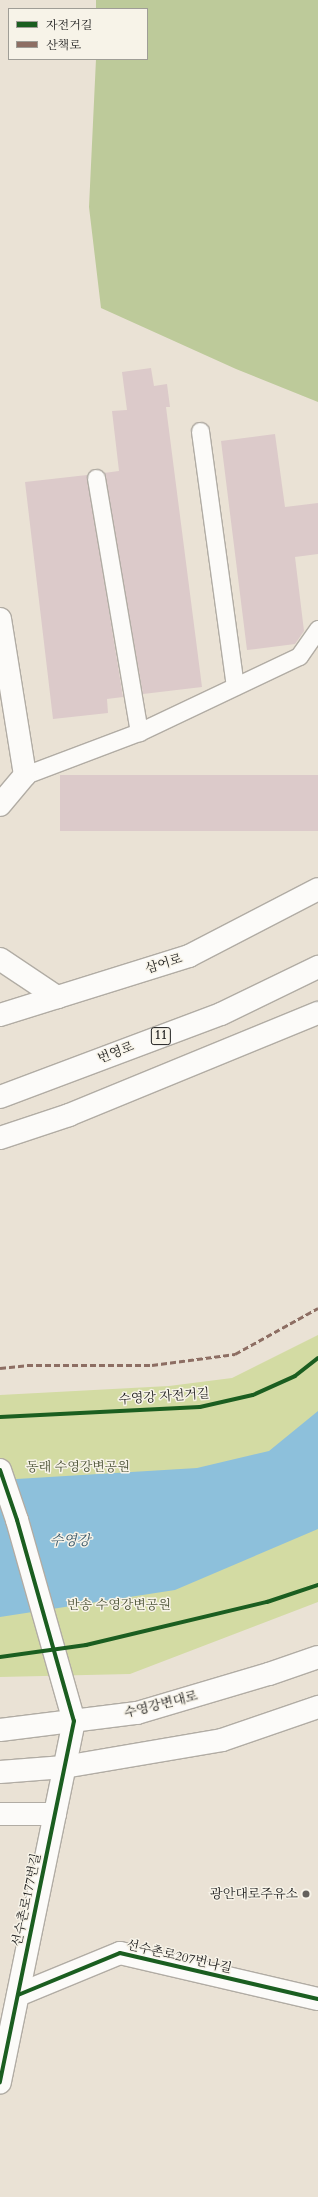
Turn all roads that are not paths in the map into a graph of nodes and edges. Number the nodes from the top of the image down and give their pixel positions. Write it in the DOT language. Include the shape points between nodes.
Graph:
graph roads {
  1 [pos="200,431"];
  2 [pos="96,478"];
  3 [pos="0,619"];
  4 [pos="318,629"];
  5 [pos="235,686"];
  6 [pos="139,732"];
  7 [pos="25,775"];
  8 [pos="0,778"];
  9 [pos="0,805"];
  10 [pos="318,889"];
  11 [pos="0,959"];
  12 [pos="318,967"];
  13 [pos="57,997"];
  14 [pos="318,1013"];
  15 [pos="0,1015"];
  16 [pos="0,1097"];
  17 [pos="0,1138"];
  18 [pos="0,1470"];
  19 [pos="318,1657"];
  20 [pos="318,1706"];
  21 [pos="74,1721"];
  22 [pos="0,1730"];
  23 [pos="64,1766"];
  24 [pos="0,1772"];
  25 [pos="0,1814"];
  26 [pos="55,1814"];
  27 [pos="18,1995"];
  28 [pos="318,1999"];
  29 [pos="0,2083"];
  1 -- 5 [label="lane"];
  2 -- 6 [label="lane"];
  3 -- 7 [label="main road"];
  4 -- 5 [label="lane" via="299,656"];
  5 -- 6 [label="lane"];
  6 -- 7 [label="lane"];
  7 -- 8 [label="main road"];
  7 -- 9 [label="main road"];
  10 -- 13 [label="main road, 삼어로" via="189,956"];
  11 -- 13 [label="main road"];
  12 -- 16 [label="main road, 번영로 / 11" via="221,1014"];
  13 -- 15 [label="main road, 삼어로"];
  14 -- 17 [label="main road" via="69,1115"];
  18 -- 21 [label="main road" via="17,1520"];
  19 -- 21 [label="main road, 수영강변대로" via="137,1713"];
  20 -- 23 [label="main road" via="222,1740"];
  21 -- 22 [label="main road, 수영강변대로"];
  21 -- 23 [label="main road, 선수촌로177번길"];
  23 -- 24 [label="main road"];
  23 -- 26 [label="main road, 선수촌로177번길"];
  25 -- 26 [label="main road"];
  26 -- 27 [label="main road, 선수촌로177번길"];
  27 -- 28 [label="main road, 선수촌로207번나길" via="120,1952"];
  27 -- 29 [label="main road, 선수촌로177번길"];
}
